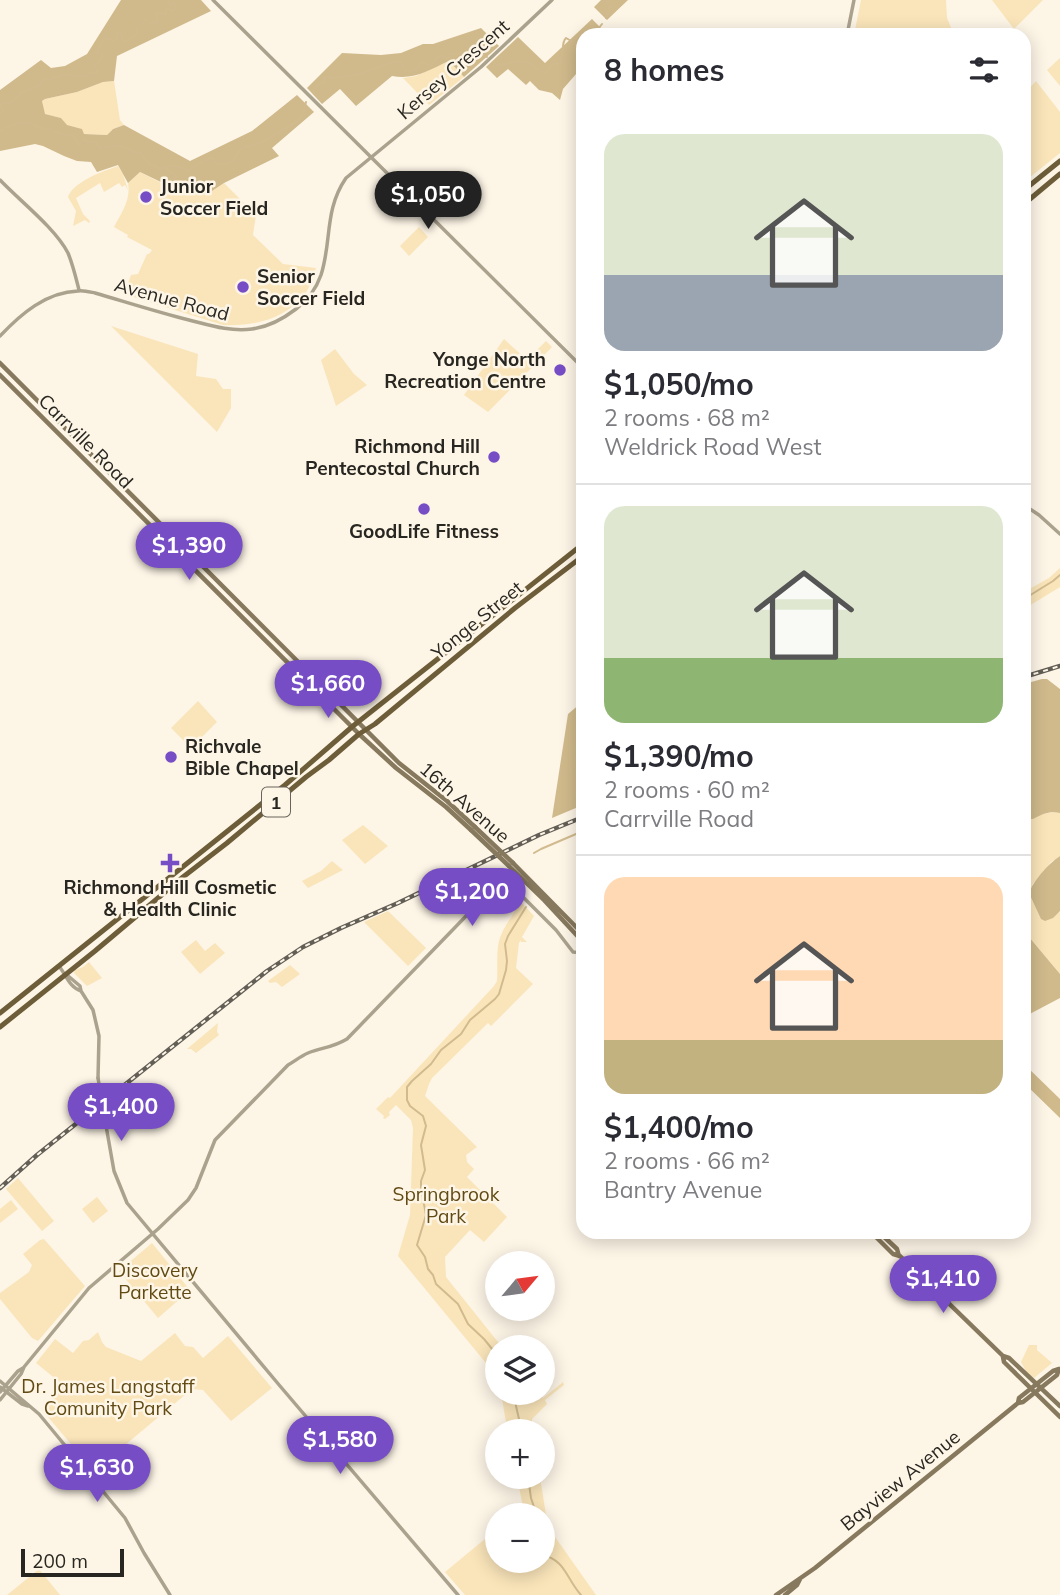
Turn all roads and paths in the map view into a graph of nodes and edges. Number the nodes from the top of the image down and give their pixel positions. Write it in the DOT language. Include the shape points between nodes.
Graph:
graph roads {
  1 [pos="212,0"];
  2 [pos="552,0"];
  3 [pos="854,0"];
  4 [pos="848,28"];
  5 [pos="370,157"];
  6 [pos="1060,161"];
  7 [pos="1060,174"];
  8 [pos="0,180"];
  9 [pos="1031,184"];
  10 [pos="1031,198"];
  11 [pos="79,290"];
  12 [pos="0,336"];
  13 [pos="576,361"];
  14 [pos="0,363"];
  15 [pos="0,375"];
  16 [pos="62,426"];
  17 [pos="57,432"];
  18 [pos="1031,510"];
  19 [pos="1060,534"];
  20 [pos="576,550"];
  21 [pos="576,561"];
  22 [pos="291,655"];
  23 [pos="286,660"];
  24 [pos="320,684"];
  25 [pos="315,689"];
  26 [pos="356,724"];
  27 [pos="362,732"];
  28 [pos="511,864"];
  29 [pos="576,927"];
  30 [pos="576,934"];
  31 [pos="576,953"];
  32 [pos="59,966"];
  33 [pos="65,974"];
  34 [pos="0,1013"];
  35 [pos="0,1027"];
  36 [pos="153,1234"];
  37 [pos="878,1239"];
  38 [pos="886,1239"];
  39 [pos="900,1256"];
  40 [pos="1060,1369"];
  41 [pos="0,1381"];
  42 [pos="4,1389"];
  43 [pos="1036,1389"];
  44 [pos="0,1400"];
  45 [pos="1060,1406"];
  46 [pos="1060,1416"];
  47 [pos="800,1579"];
  48 [pos="170,1595"];
  49 [pos="458,1595"];
  50 [pos="776,1595"];
  51 [pos="785,1595"];
  1 -- 5 [label="street"];
  2 -- 5 [label="street, Kersey Crescent" via="481,67"];
  3 -- 4 [label="street"];
  5 -- 11 [label="street, Avenue Road" via="337,190 316,287 300,306 269,325 225,329"];
  5 -- 13 [label="street"];
  6 -- 9 [label="main road"];
  7 -- 10 [label="main road"];
  8 -- 11 [label="street" via="60,241"];
  11 -- 12 [label="street, Avenue Road" via="37,304"];
  14 -- 16 [label="main road, Carrville Road"];
  15 -- 17 [label="main road, Carrville Road"];
  16 -- 17 [label="main road"];
  16 -- 22 [label="main road, Carrville Road"];
  17 -- 23 [label="main road, Carrville Road"];
  18 -- 19 [label="street"];
  20 -- 26 [label="main road, Yonge Street / 1"];
  21 -- 27 [label="main road, Yonge Street / 1"];
  22 -- 23 [label="main road"];
  22 -- 24 [label="main road, Carrville Road"];
  23 -- 25 [label="main road, Carrville Road"];
  24 -- 25 [label="main road"];
  24 -- 26 [label="main road, Carrville Road"];
  25 -- 26 [label="main road, Carrville Road"];
  26 -- 27 [label="main road, Carrville Road"];
  26 -- 32 [label="main road, Yonge Street / 1"];
  27 -- 28 [label="main road, 16th Avenue, bridge" via="447,801"];
  27 -- 33 [label="main road, Yonge Street / 1"];
  28 -- 29 [label="main road, 16th Avenue"];
  28 -- 30 [label="main road, 16th Avenue"];
  31 -- 36 [label="street" via="517,891 505,881 499,883 347,1039 288,1065 215,1140 192,1195"];
  32 -- 33 [label="street"];
  32 -- 34 [label="main road, Yonge Street / 1"];
  33 -- 35 [label="main road, Yonge Street / 1"];
  33 -- 36 [label="street, bridge" via="93,1010 98,1028 98,1078 114,1171 127,1203"];
  36 -- 42 [label="street" via="89,1288"];
  36 -- 49 [label="street"];
  37 -- 39 [label="main road"];
  38 -- 39 [label="main road"];
  39 -- 43 [label="main road"];
  40 -- 43 [label="main road, Bayview Avenue"];
  41 -- 42 [label="street"];
  42 -- 44 [label="street"];
  42 -- 48 [label="street" via="39,1414 125,1518"];
  43 -- 45 [label="main road"];
  43 -- 46 [label="main road"];
  43 -- 47 [label="main road, Bayview Avenue"];
  47 -- 50 [label="main road, Bayview Avenue"];
  47 -- 51 [label="main road, Bayview Avenue"];
}
